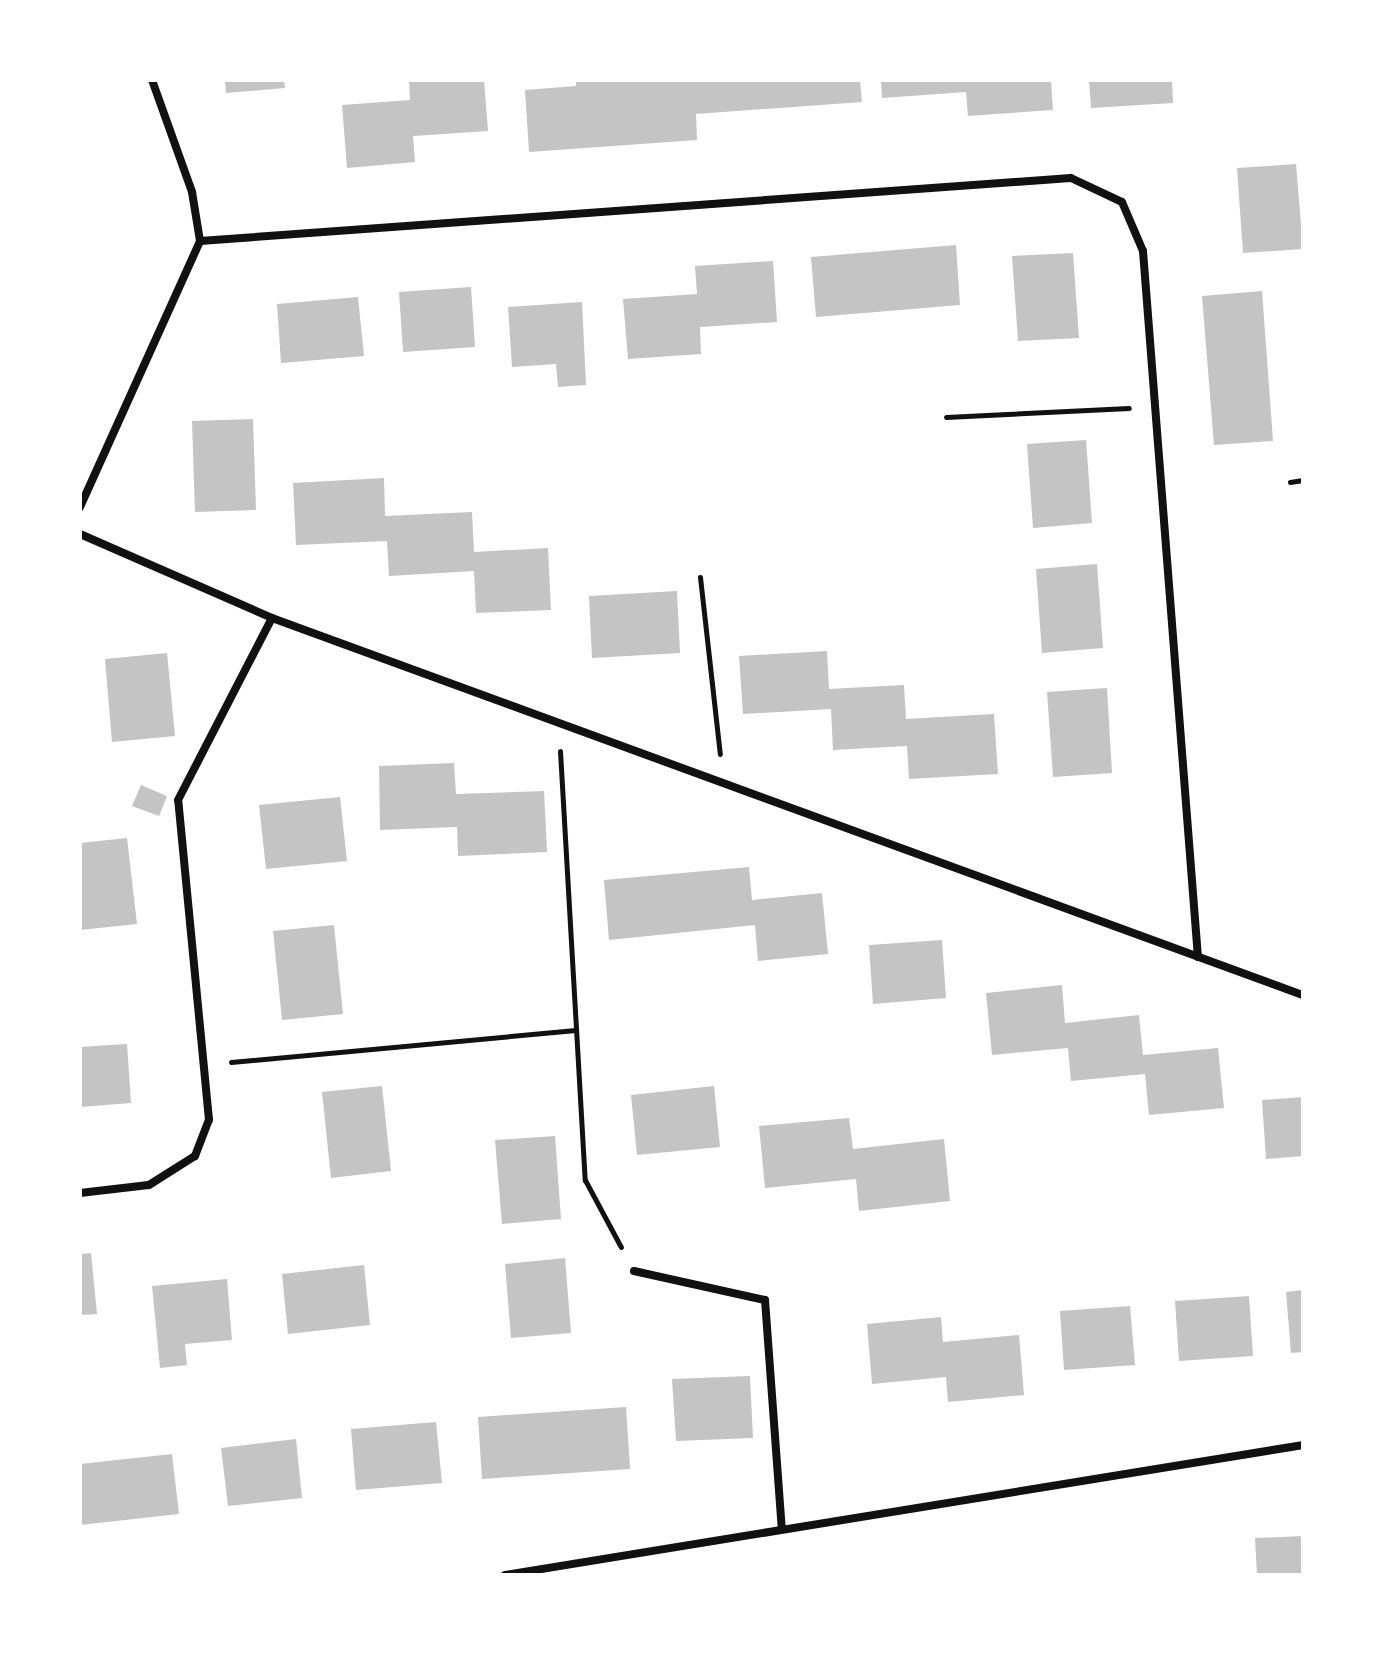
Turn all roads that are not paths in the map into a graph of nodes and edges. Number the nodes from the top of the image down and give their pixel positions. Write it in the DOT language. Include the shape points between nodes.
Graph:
graph roads {
  1 [pos="152,80"];
  2 [pos="200,241"];
  3 [pos="80,507"];
  4 [pos="80,534"];
  5 [pos="272,618"];
  6 [pos="1198,957"];
  7 [pos="1303,995"];
  8 [pos="80,1193"];
  9 [pos="634,1271"];
  10 [pos="1303,1445"];
  11 [pos="782,1529"];
  12 [pos="505,1575"];
  1 -- 2 [label="street" via="192,192"];
  2 -- 3 [label="street"];
  2 -- 6 [label="street" via="1071,178 1122,202 1143,251"];
  4 -- 5 [label="street"];
  5 -- 6 [label="street"];
  5 -- 8 [label="street" via="178,800 209,1120 195,1156 149,1185"];
  6 -- 7 [label="street"];
  9 -- 11 [label="street" via="765,1300"];
  10 -- 11 [label="street"];
  11 -- 12 [label="street"];
}
